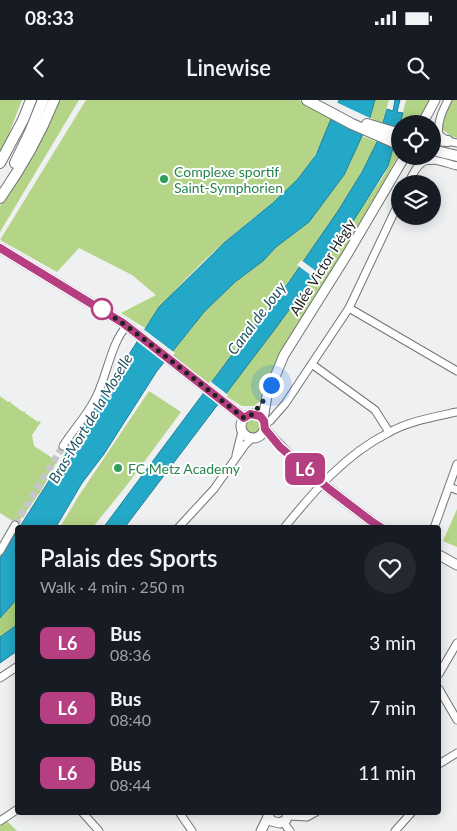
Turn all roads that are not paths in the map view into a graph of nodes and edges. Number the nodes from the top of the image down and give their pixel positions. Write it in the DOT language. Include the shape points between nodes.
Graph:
graph roads {
  1 [pos="23,100"];
  2 [pos="30,100"];
  3 [pos="43,100"];
  4 [pos="54,100"];
  5 [pos="435,100"];
  6 [pos="448,100"];
  7 [pos="314,102"];
  8 [pos="427,115"];
  9 [pos="372,129"];
  10 [pos="391,134"];
  11 [pos="391,138"];
  12 [pos="452,142"];
  13 [pos="457,152"];
  14 [pos="441,153"];
  15 [pos="441,154"];
  16 [pos="457,156"];
  17 [pos="441,158"];
  18 [pos="0,162"];
  19 [pos="400,165"];
  20 [pos="457,166"];
  21 [pos="0,188"];
  22 [pos="0,198"];
  23 [pos="391,219"];
  24 [pos="0,248"];
  25 [pos="349,308"];
  26 [pos="129,327"];
  27 [pos="312,365"];
  28 [pos="457,371"];
  29 [pos="267,396"];
  30 [pos="456,413"];
  31 [pos="253,414"];
  32 [pos="244,418"];
  33 [pos="264,424"];
  34 [pos="242,431"];
  35 [pos="389,432"];
  36 [pos="256,438"];
  37 [pos="63,446"];
  38 [pos="280,447"];
  39 [pos="235,459"];
  40 [pos="457,464"];
  41 [pos="322,484"];
  42 [pos="449,487"];
  43 [pos="457,490"];
  44 [pos="369,524"];
  45 [pos="15,525"];
  46 [pos="181,525"];
  47 [pos="287,525"];
  48 [pos="435,525"];
  49 [pos="0,551"];
  50 [pos="441,556"];
  51 [pos="457,564"];
  52 [pos="457,643"];
  53 [pos="15,668"];
  54 [pos="441,671"];
  55 [pos="0,678"];
  56 [pos="441,692"];
  57 [pos="457,720"];
  58 [pos="457,753"];
  59 [pos="441,763"];
  60 [pos="15,811"];
  61 [pos="85,815"];
  62 [pos="181,815"];
  63 [pos="268,815"];
  64 [pos="311,815"];
  65 [pos="409,815"];
  66 [pos="284,819"];
  67 [pos="0,822"];
  68 [pos="99,831"];
  69 [pos="192,831"];
  70 [pos="261,831"];
  71 [pos="268,831"];
  72 [pos="290,831"];
  73 [pos="395,831"];
  1 -- 18 [label="highway"];
  2 -- 18 [label="highway"];
  3 -- 21 [label="highway" via="20,154"];
  4 -- 22 [label="highway" via="44,126"];
  5 -- 8 [label="main road"];
  6 -- 12 [label="street" via="438,128 439,135"];
  7 -- 9 [label="highway"];
  9 -- 10 [label="highway"];
  9 -- 11 [label="highway"];
  13 -- 14 [label="highway"];
  15 -- 16 [label="highway"];
  17 -- 20 [label="street"];
  19 -- 29 [label="main road, Allée Victor Hégly" via="284,354"];
  23 -- 25 [label="street"];
  24 -- 26 [label="main road"];
  25 -- 27 [label="street"];
  25 -- 28 [label="street"];
  26 -- 32 [label="main road"];
  26 -- 37 [label="street" via="124,329 94,402"];
  27 -- 33 [label="street" via="285,404"];
  27 -- 35 [label="street" via="375,410"];
  29 -- 31 [label="main road, Allée Victor Hégly"];
  29 -- 33 [label="main road, Allée Victor Hégly"];
  30 -- 35 [label="street"];
  31 -- 32 [label="main road"];
  31 -- 33 [label="main road"];
  32 -- 34 [label="main road"];
  33 -- 36 [label="main road"];
  33 -- 38 [label="main road"];
  34 -- 36 [label="main road" via="247,437"];
  34 -- 39 [label="street"];
  35 -- 41 [label="street" via="355,454"];
  36 -- 38 [label="main road"];
  36 -- 39 [label="street"];
  38 -- 41 [label="main road"];
  39 -- 46 [label="street" via="214,489"];
  40 -- 42 [label="street"];
  41 -- 44 [label="main road"];
  41 -- 47 [label="street"];
  42 -- 43 [label="street"];
  42 -- 48 [label="street"];
  45 -- 49 [label="street"];
  50 -- 51 [label="main road"];
  52 -- 54 [label="street"];
  53 -- 55 [label="street"];
  56 -- 57 [label="street"];
  58 -- 59 [label="street"];
  60 -- 67 [label="street"];
  61 -- 68 [label="street"];
  62 -- 69 [label="street"];
  63 -- 66 [label="main road" via="272,821"];
  63 -- 70 [label="main road"];
  64 -- 66 [label="street"];
  65 -- 73 [label="street"];
  66 -- 71 [label="main road"];
  66 -- 72 [label="street"];
}
